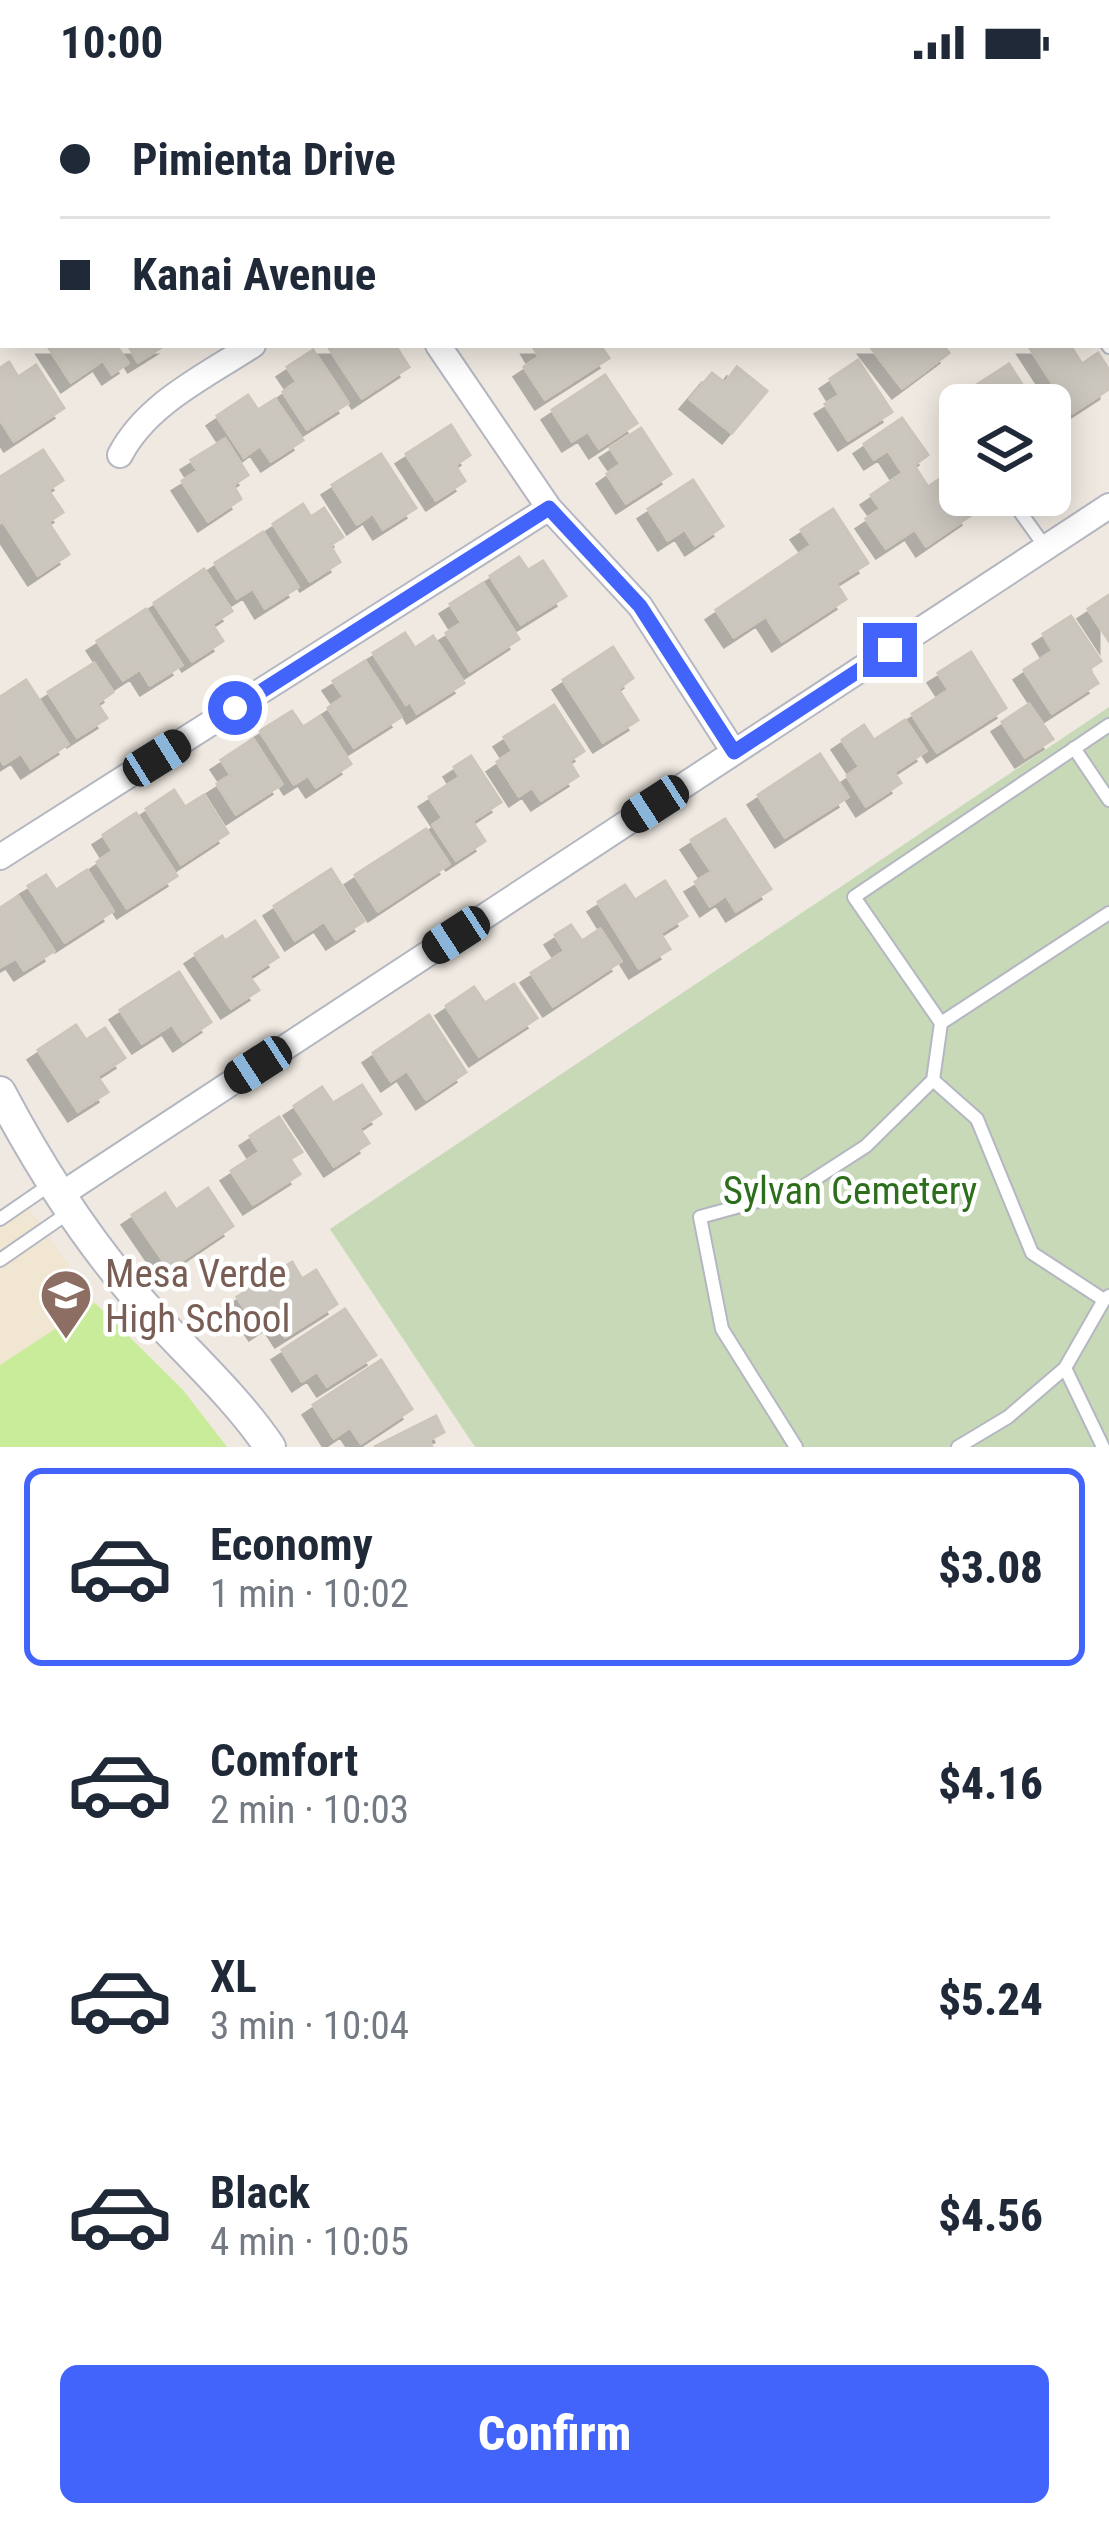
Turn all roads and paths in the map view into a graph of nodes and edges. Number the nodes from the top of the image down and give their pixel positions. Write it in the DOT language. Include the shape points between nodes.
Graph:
graph roads {
  1 [pos="248,348"];
  2 [pos="440,348"];
  3 [pos="120,455"];
  4 [pos="1109,506"];
  5 [pos="549,508"];
  6 [pos="1023,516"];
  7 [pos="1046,549"];
  8 [pos="1109,725"];
  9 [pos="1074,748"];
  10 [pos="734,752"];
  11 [pos="1109,800"];
  12 [pos="0,857"];
  13 [pos="1109,913"];
  14 [pos="941,1023"];
  15 [pos="933,1080"];
  16 [pos="0,1092"];
  17 [pos="60,1197"];
  18 [pos="0,1219"];
  19 [pos="0,1260"];
  20 [pos="1107,1298"];
  21 [pos="1065,1368"];
  22 [pos="270,1447"];
  23 [pos="796,1447"];
  24 [pos="958,1447"];
  25 [pos="1103,1447"];
  1 -- 3 [label="street" via="157,409"];
  2 -- 5 [label="street"];
  4 -- 7 [label="street"];
  5 -- 10 [label="street" via="640,606"];
  5 -- 12 [label="street"];
  6 -- 7 [label="lane"];
  7 -- 10 [label="street"];
  8 -- 9 [label="lane"];
  9 -- 11 [label="lane"];
  9 -- 14 [label="lane" via="854,897"];
  10 -- 17 [label="street"];
  13 -- 14 [label="lane"];
  14 -- 15 [label="lane"];
  15 -- 20 [label="lane" via="977,1119 1032,1253"];
  15 -- 23 [label="lane" via="866,1147 798,1190 700,1217 722,1329"];
  16 -- 17 [label="street"];
  17 -- 18 [label="lane"];
  17 -- 19 [label="lane"];
  17 -- 22 [label="street"];
  20 -- 21 [label="lane"];
  21 -- 24 [label="lane"];
  21 -- 25 [label="lane"];
}
